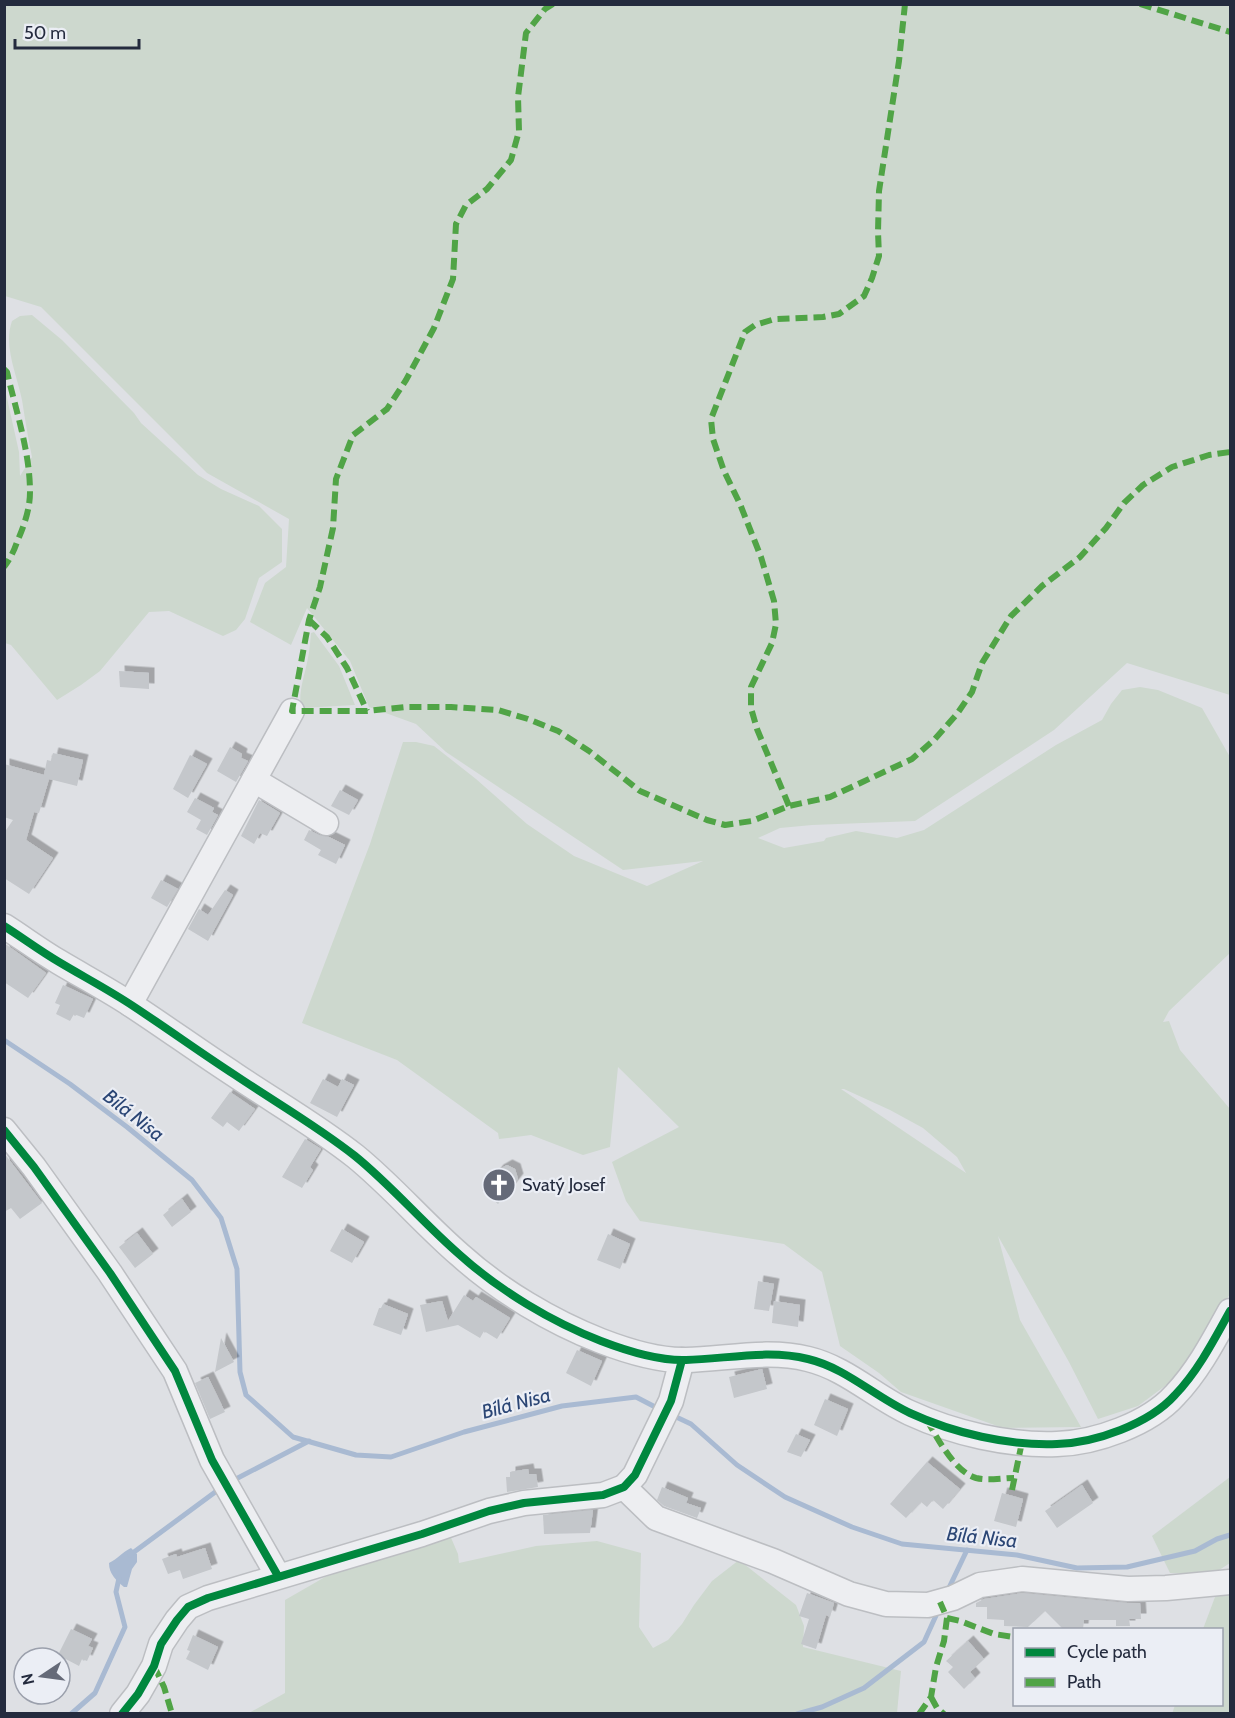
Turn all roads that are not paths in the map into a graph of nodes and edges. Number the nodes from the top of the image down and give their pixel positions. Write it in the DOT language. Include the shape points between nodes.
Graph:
graph roads {
  1 [pos="292,711"];
  2 [pos="254,780"];
  3 [pos="326,823"];
  4 [pos="4,926"];
  5 [pos="130,1004"];
  6 [pos="4,1130"];
  7 [pos="1230,1311"];
  8 [pos="682,1360"];
  9 [pos="624,1487"];
  10 [pos="278,1576"];
  11 [pos="1230,1582"];
  12 [pos="122,1713"];
  1 -- 2 [label="street"];
  2 -- 3 [label="street"];
  2 -- 5 [label="street"];
  4 -- 5 [label="street"];
  5 -- 8 [label="street" via="349,1152 462,1257 507,1291 558,1322 602,1342"];
  6 -- 10 [label="street" via="110,1273 175,1371 212,1460"];
  7 -- 8 [label="street" via="1174,1397 1146,1418 1120,1430 1056,1444 978,1436 927,1420 838,1370 808,1359 770,1355"];
  8 -- 9 [label="street" via="666,1411 635,1475"];
  9 -- 10 [label="street" via="603,1495 489,1510"];
  9 -- 11 [label="street" via="656,1518 849,1594 886,1604 928,1605 980,1586 1022,1579 1128,1589"];
  10 -- 12 [label="street" via="188,1607 161,1644 138,1694"];
}
